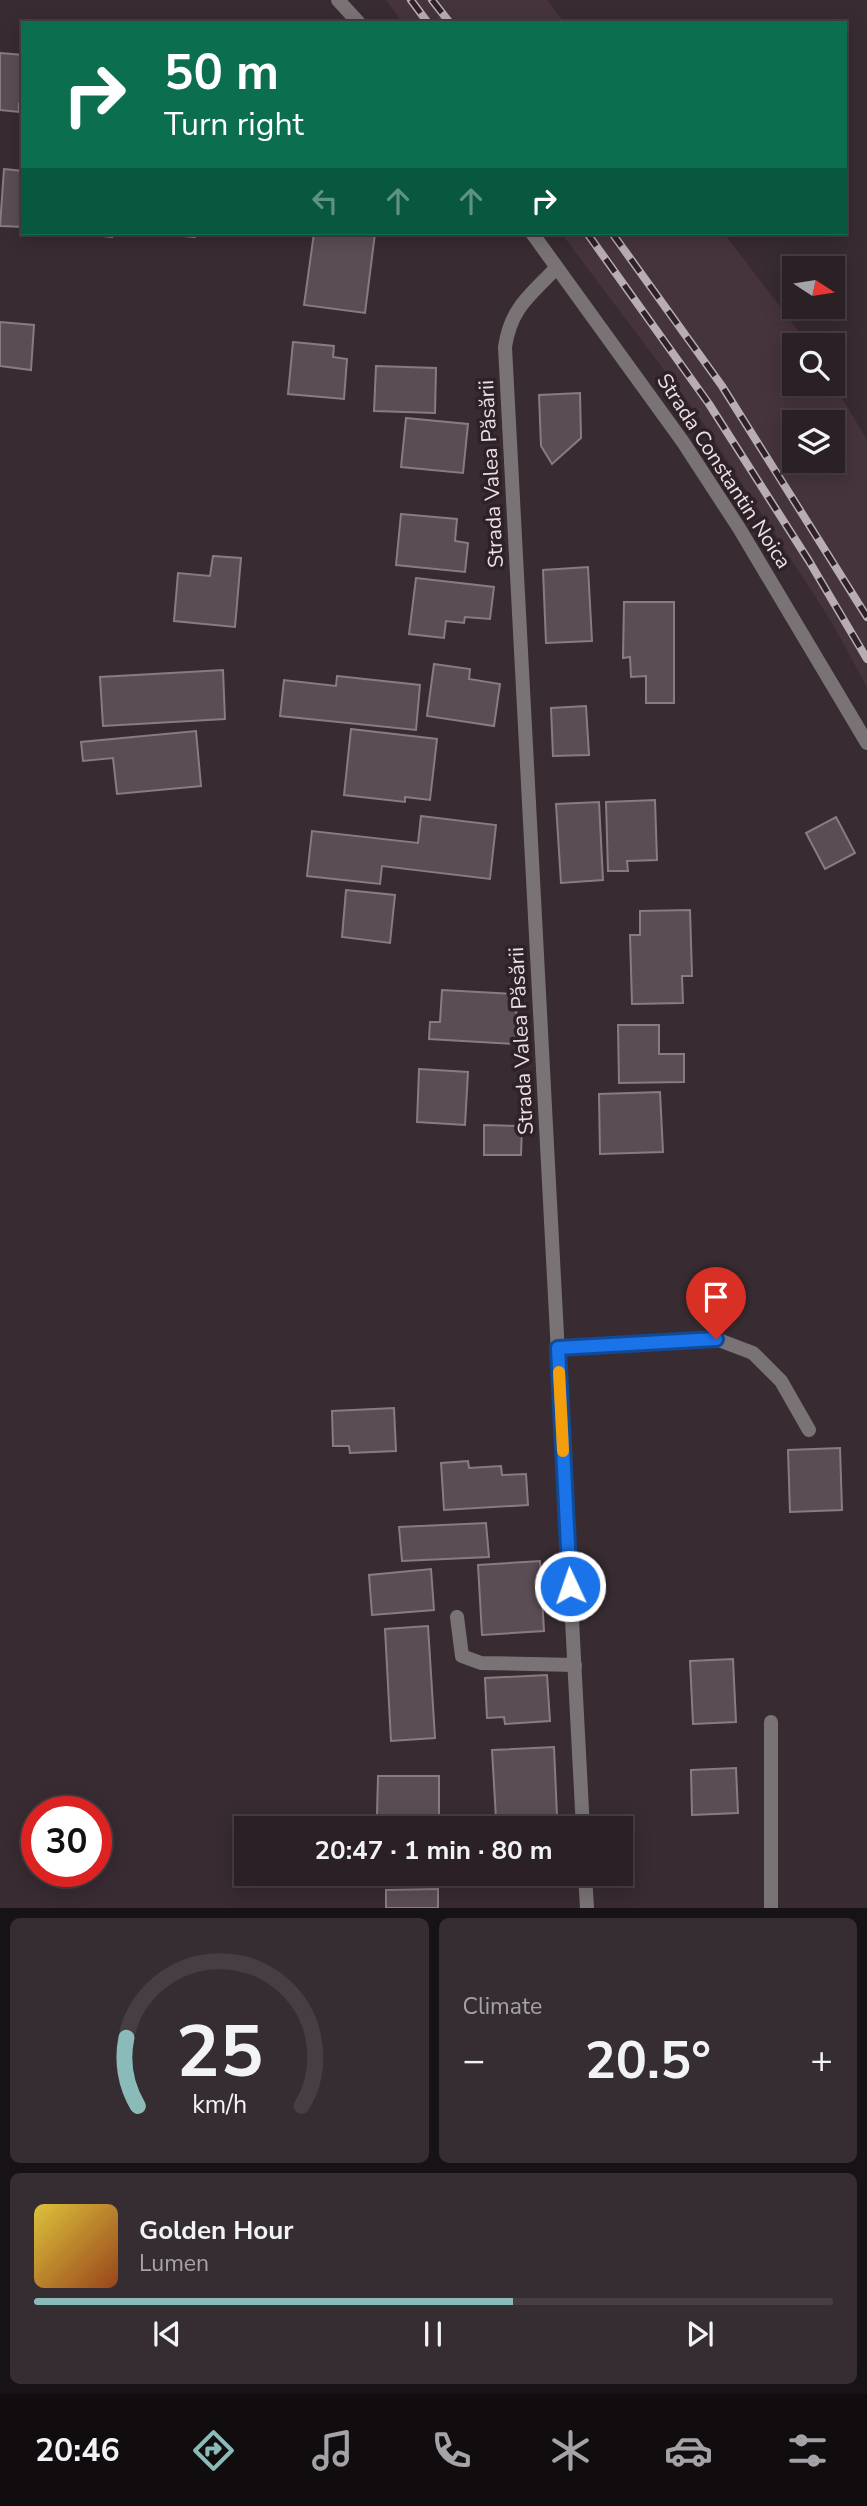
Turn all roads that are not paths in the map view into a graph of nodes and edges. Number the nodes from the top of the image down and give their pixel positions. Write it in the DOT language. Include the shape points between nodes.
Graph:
graph roads {
  1 [pos="338,0"];
  2 [pos="357,21"];
  3 [pos="533,235"];
  4 [pos="556,268"];
  5 [pos="867,743"];
  6 [pos="558,1348"];
  7 [pos="809,1430"];
  8 [pos="457,1618"];
  9 [pos="575,1665"];
  10 [pos="771,1722"];
  11 [pos="582,1816"];
  12 [pos="586,1886"];
  13 [pos="587,1908"];
  14 [pos="771,1908"];
  1 -- 2 [label="street"];
  3 -- 4 [label="street, Strada Constantin Noica"];
  4 -- 5 [label="street, Strada Constantin Noica" via="683,442"];
  4 -- 6 [label="street, Strada Valea Păsării" via="512,317 505,347"];
  6 -- 7 [label="street" via="716,1339 753,1353 781,1381"];
  6 -- 9 [label="street, Strada Valea Păsării"];
  8 -- 9 [label="street" via="462,1656 481,1663"];
  9 -- 11 [label="street, Strada Valea Păsării"];
  10 -- 14 [label="street"];
  12 -- 13 [label="street"];
}
